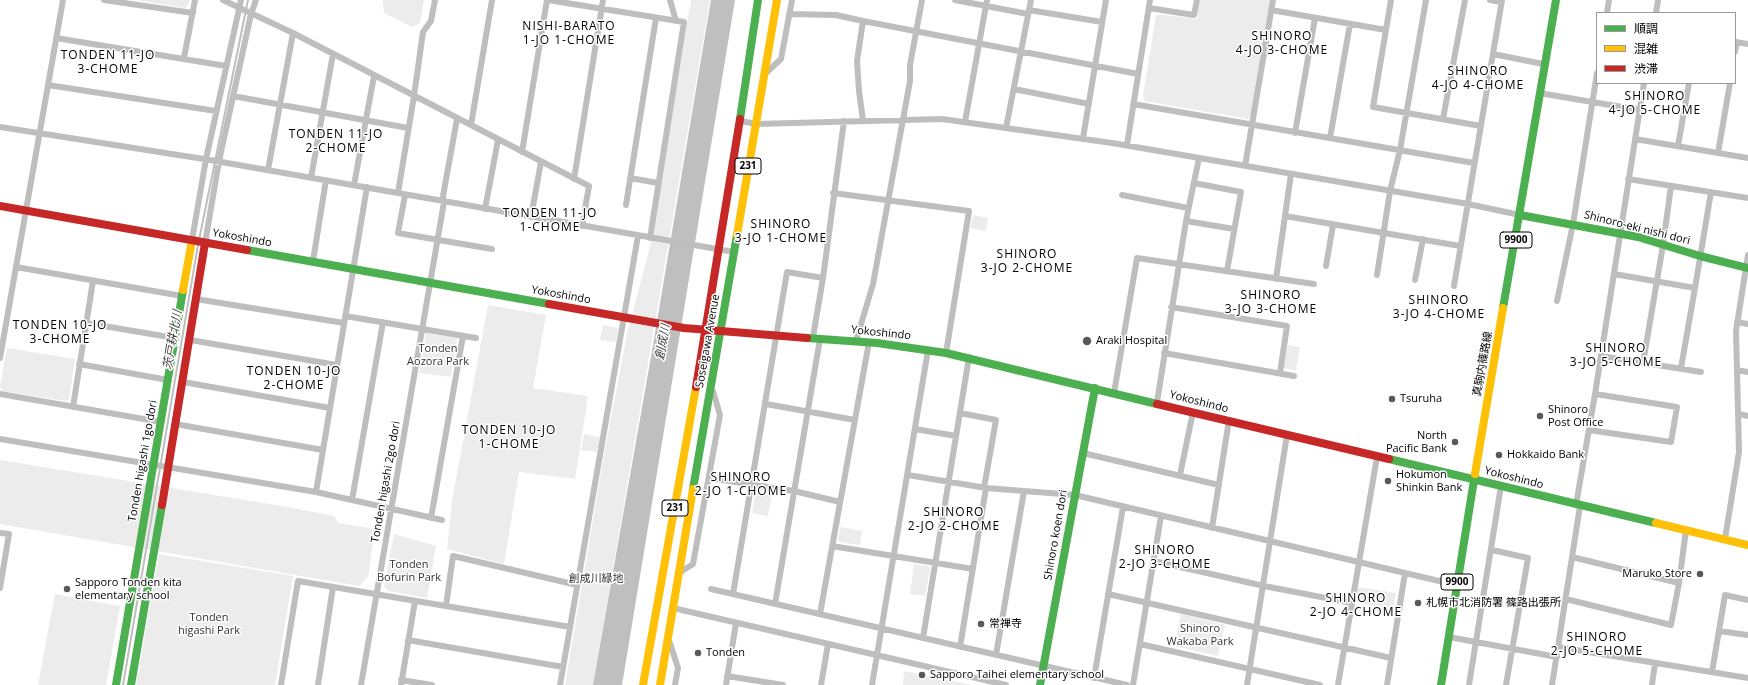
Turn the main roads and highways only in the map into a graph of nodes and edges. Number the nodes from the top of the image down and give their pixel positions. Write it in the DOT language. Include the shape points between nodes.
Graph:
graph roads {
  1 [pos="758,0"];
  2 [pos="777,0"];
  3 [pos="1556,0"];
  4 [pos="0,206"];
  5 [pos="1520,215"];
  6 [pos="199,242"];
  7 [pos="1747,268"];
  8 [pos="706,331"];
  9 [pos="720,332"];
  10 [pos="1095,388"];
  11 [pos="1475,479"];
  12 [pos="1748,545"];
  13 [pos="116,685"];
  14 [pos="131,685"];
  15 [pos="643,685"];
  16 [pos="660,685"];
  17 [pos="1040,685"];
  18 [pos="1441,685"];
  1 -- 8 [label="main road, Soseigawa Avenue / 231"];
  2 -- 9 [label="main road, Soseigawa Avenue / 231"];
  3 -- 5 [label="main road, 真駒内篠路線 / 9900"];
  4 -- 6 [label="main road, Yokoshindo"];
  5 -- 7 [label="main road, Shinoro-eki nishi dori" via="1620,234"];
  5 -- 11 [label="main road, 真駒内篠路線 / 9900"];
  6 -- 8 [label="main road, Yokoshindo"];
  6 -- 13 [label="main road, Tonden higashi 1go dori" via="182,296 156,465"];
  6 -- 14 [label="main road" via="196,299 190,340"];
  8 -- 9 [label="main road, Yokoshindo"];
  8 -- 15 [label="main road, Soseigawa Avenue / 231"];
  9 -- 10 [label="main road, Yokoshindo" via="869,342 928,350"];
  9 -- 16 [label="main road, Soseigawa Avenue / 231"];
  10 -- 11 [label="main road, Yokoshindo"];
  10 -- 17 [label="main road, Shinoro koen dori"];
  11 -- 12 [label="main road, Yokoshindo"];
  11 -- 18 [label="main road, 真駒内篠路線 / 9900"];
}
